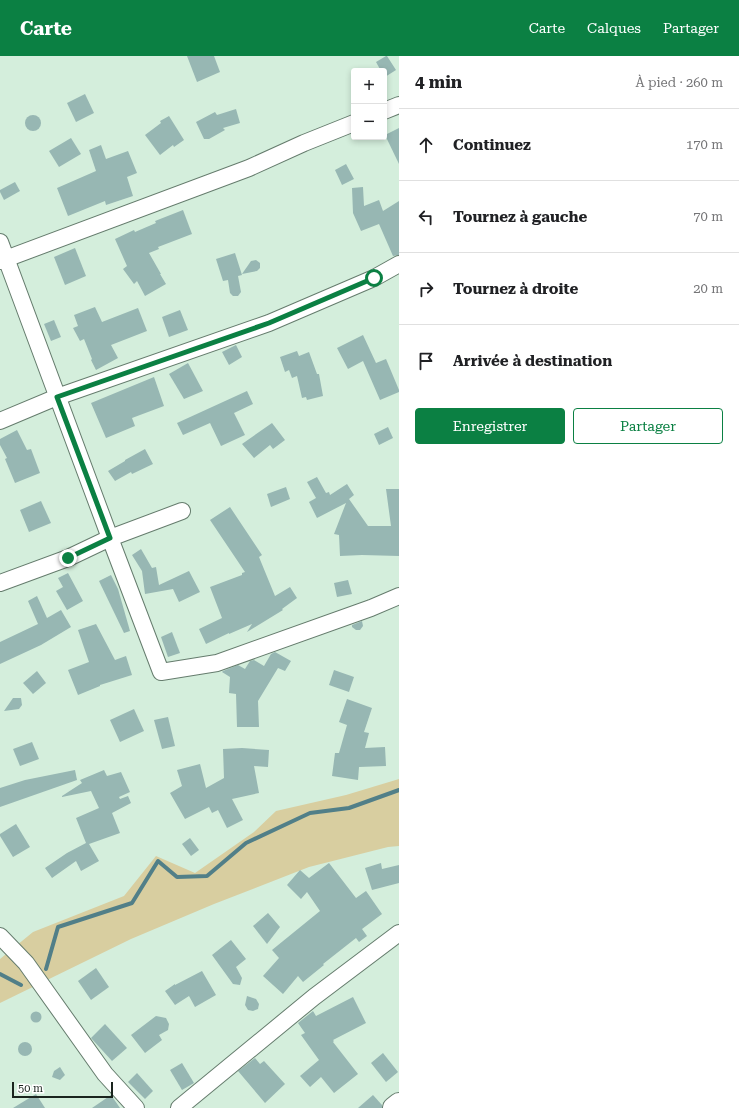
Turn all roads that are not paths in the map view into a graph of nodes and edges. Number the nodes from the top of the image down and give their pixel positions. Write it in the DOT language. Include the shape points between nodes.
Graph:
graph roads {
  1 [pos="399,105"];
  2 [pos="387,110"];
  3 [pos="351,124"];
  4 [pos="0,242"];
  5 [pos="3,259"];
  6 [pos="399,264"];
  7 [pos="57,397"];
  8 [pos="0,421"];
  9 [pos="182,511"];
  10 [pos="110,538"];
  11 [pos="0,583"];
  12 [pos="399,596"];
  13 [pos="399,933"];
  14 [pos="0,936"];
  15 [pos="136,1108"];
  16 [pos="179,1108"];
  1 -- 2 [label="street"];
  3 -- 5 [label="street" via="249,168"];
  4 -- 5 [label="street"];
  5 -- 7 [label="street"];
  6 -- 7 [label="street" via="374,278 269,323"];
  7 -- 8 [label="street"];
  7 -- 10 [label="street"];
  9 -- 10 [label="street"];
  10 -- 11 [label="street" via="68,558"];
  10 -- 12 [label="street" via="161,672 217,663"];
  13 -- 16 [label="street" via="314,997"];
  14 -- 15 [label="street" via="26,963 105,1074"];
}
